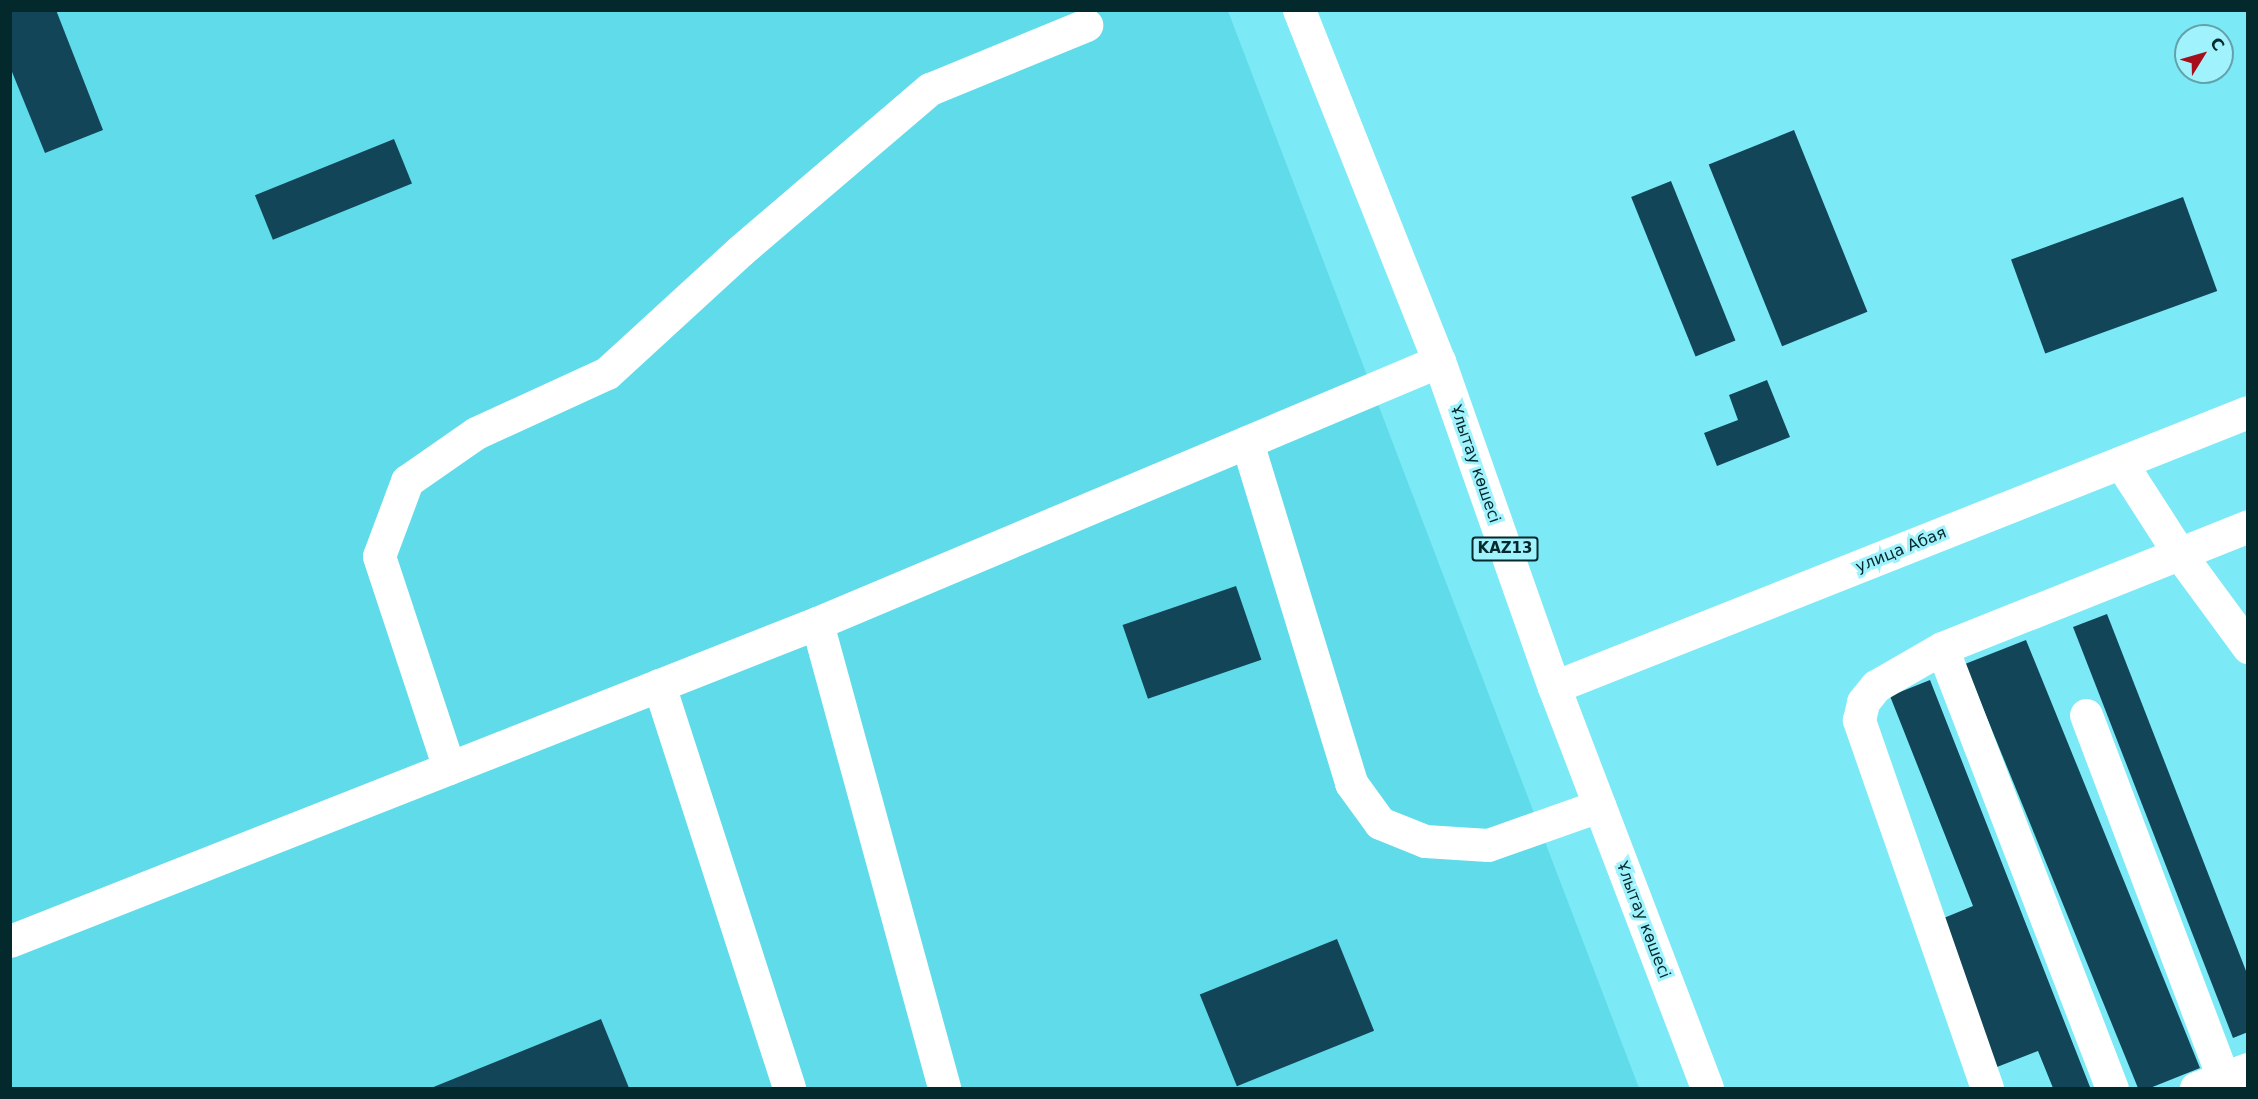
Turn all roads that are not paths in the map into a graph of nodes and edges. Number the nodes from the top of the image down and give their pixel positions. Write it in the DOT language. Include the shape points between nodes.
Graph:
graph roads {
  1 [pos="1299,10"];
  2 [pos="1086,25"];
  3 [pos="1439,361"];
  4 [pos="2247,412"];
  5 [pos="1247,442"];
  6 [pos="2121,463"];
  7 [pos="2247,526"];
  8 [pos="2179,553"];
  9 [pos="817,623"];
  10 [pos="2247,647"];
  11 [pos="1942,648"];
  12 [pos="659,685"];
  13 [pos="1554,687"];
  14 [pos="2086,715"];
  15 [pos="449,768"];
  16 [pos="1599,806"];
  17 [pos="10,941"];
  18 [pos="2222,1078"];
  19 [pos="789,1089"];
  20 [pos="944,1089"];
  21 [pos="1707,1089"];
  22 [pos="1987,1089"];
  23 [pos="2112,1089"];
  1 -- 3 [label="street, Ұлытау көшесі / KAZ13"];
  2 -- 15 [label="street" via="930,89 740,251 607,373 476,433 407,481 379,556"];
  3 -- 5 [label="street"];
  3 -- 13 [label="street, Ұлытау көшесі / KAZ13"];
  4 -- 6 [label="street, улица Абая"];
  5 -- 9 [label="street"];
  5 -- 16 [label="street" via="1351,783 1380,823 1425,842 1488,845"];
  6 -- 8 [label="street"];
  6 -- 13 [label="street, улица Абая"];
  7 -- 8 [label="street"];
  8 -- 10 [label="street"];
  8 -- 11 [label="street"];
  9 -- 12 [label="street"];
  9 -- 20 [label="street"];
  11 -- 22 [label="street" via="1876,686 1863,702 1858,720"];
  11 -- 23 [label="street"];
  12 -- 15 [label="street"];
  12 -- 19 [label="street"];
  13 -- 16 [label="street, Ұлытау көшесі / KAZ13"];
  14 -- 18 [label="street"];
  15 -- 17 [label="street"];
  16 -- 21 [label="street, Ұлытау көшесі / KAZ13"];
}
